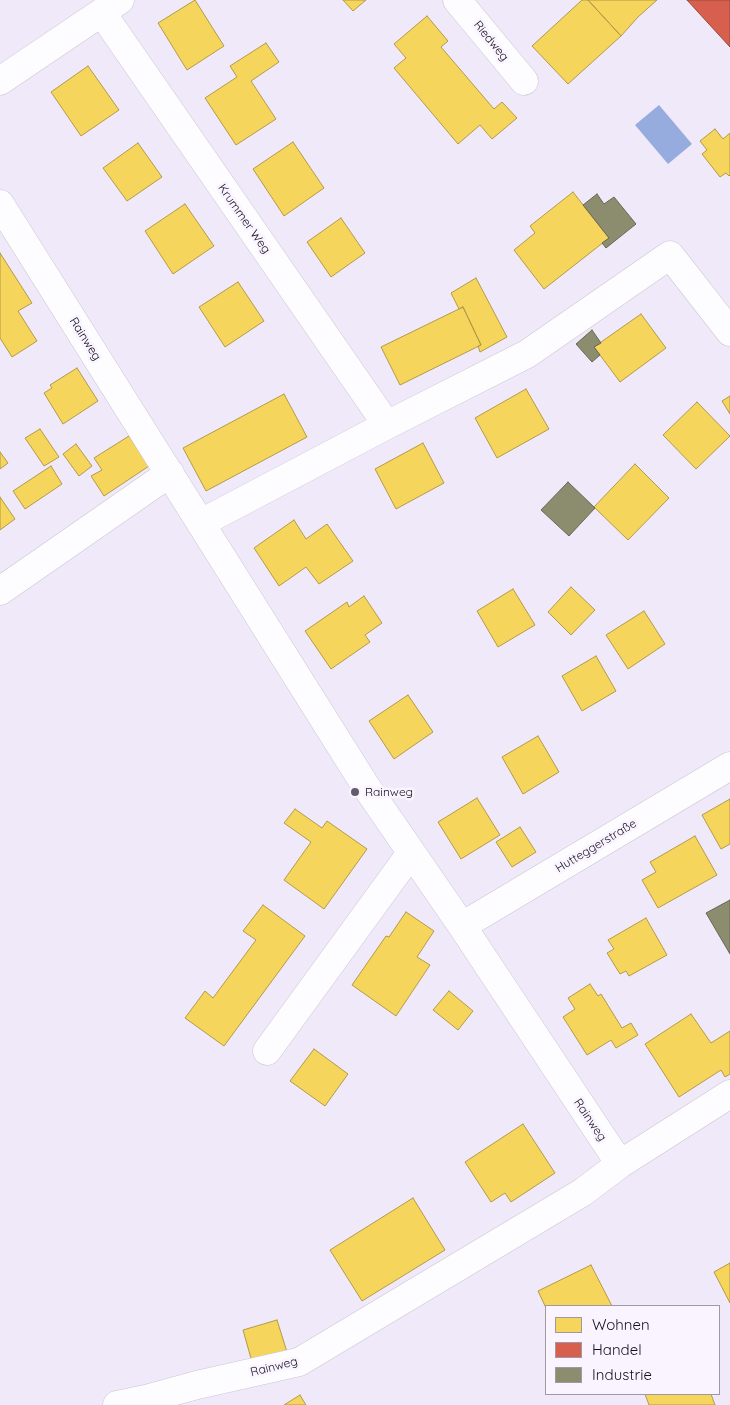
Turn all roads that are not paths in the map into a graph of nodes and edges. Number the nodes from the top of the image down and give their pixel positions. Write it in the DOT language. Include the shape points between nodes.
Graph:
graph roads {
  1 [pos="457,0"];
  2 [pos="111,6"];
  3 [pos="0,81"];
  4 [pos="524,81"];
  5 [pos="0,204"];
  6 [pos="730,332"];
  7 [pos="387,425"];
  8 [pos="170,473"];
  9 [pos="201,523"];
  10 [pos="0,591"];
  11 [pos="730,766"];
  12 [pos="411,853"];
  13 [pos="462,926"];
  14 [pos="267,1050"];
  15 [pos="730,1094"];
  16 [pos="620,1164"];
  17 [pos="148,1402"];
  18 [pos="117,1405"];
  1 -- 4 [label="street, Riedweg"];
  2 -- 3 [label="street"];
  2 -- 7 [label="street, Krummer Weg"];
  5 -- 8 [label="street, Rainweg"];
  6 -- 7 [label="street" via="670,255 526,354"];
  7 -- 9 [label="street"];
  8 -- 9 [label="street, Rainweg"];
  8 -- 10 [label="street"];
  9 -- 12 [label="street, Rainweg"];
  11 -- 13 [label="street, Hutteggerstraße"];
  12 -- 13 [label="street, Rainweg"];
  12 -- 14 [label="street"];
  13 -- 16 [label="street, Rainweg"];
  15 -- 16 [label="street, Rainweg"];
  16 -- 17 [label="street, Rainweg" via="584,1192 300,1362 197,1385"];
  17 -- 18 [label="street, Rainweg"];
}
